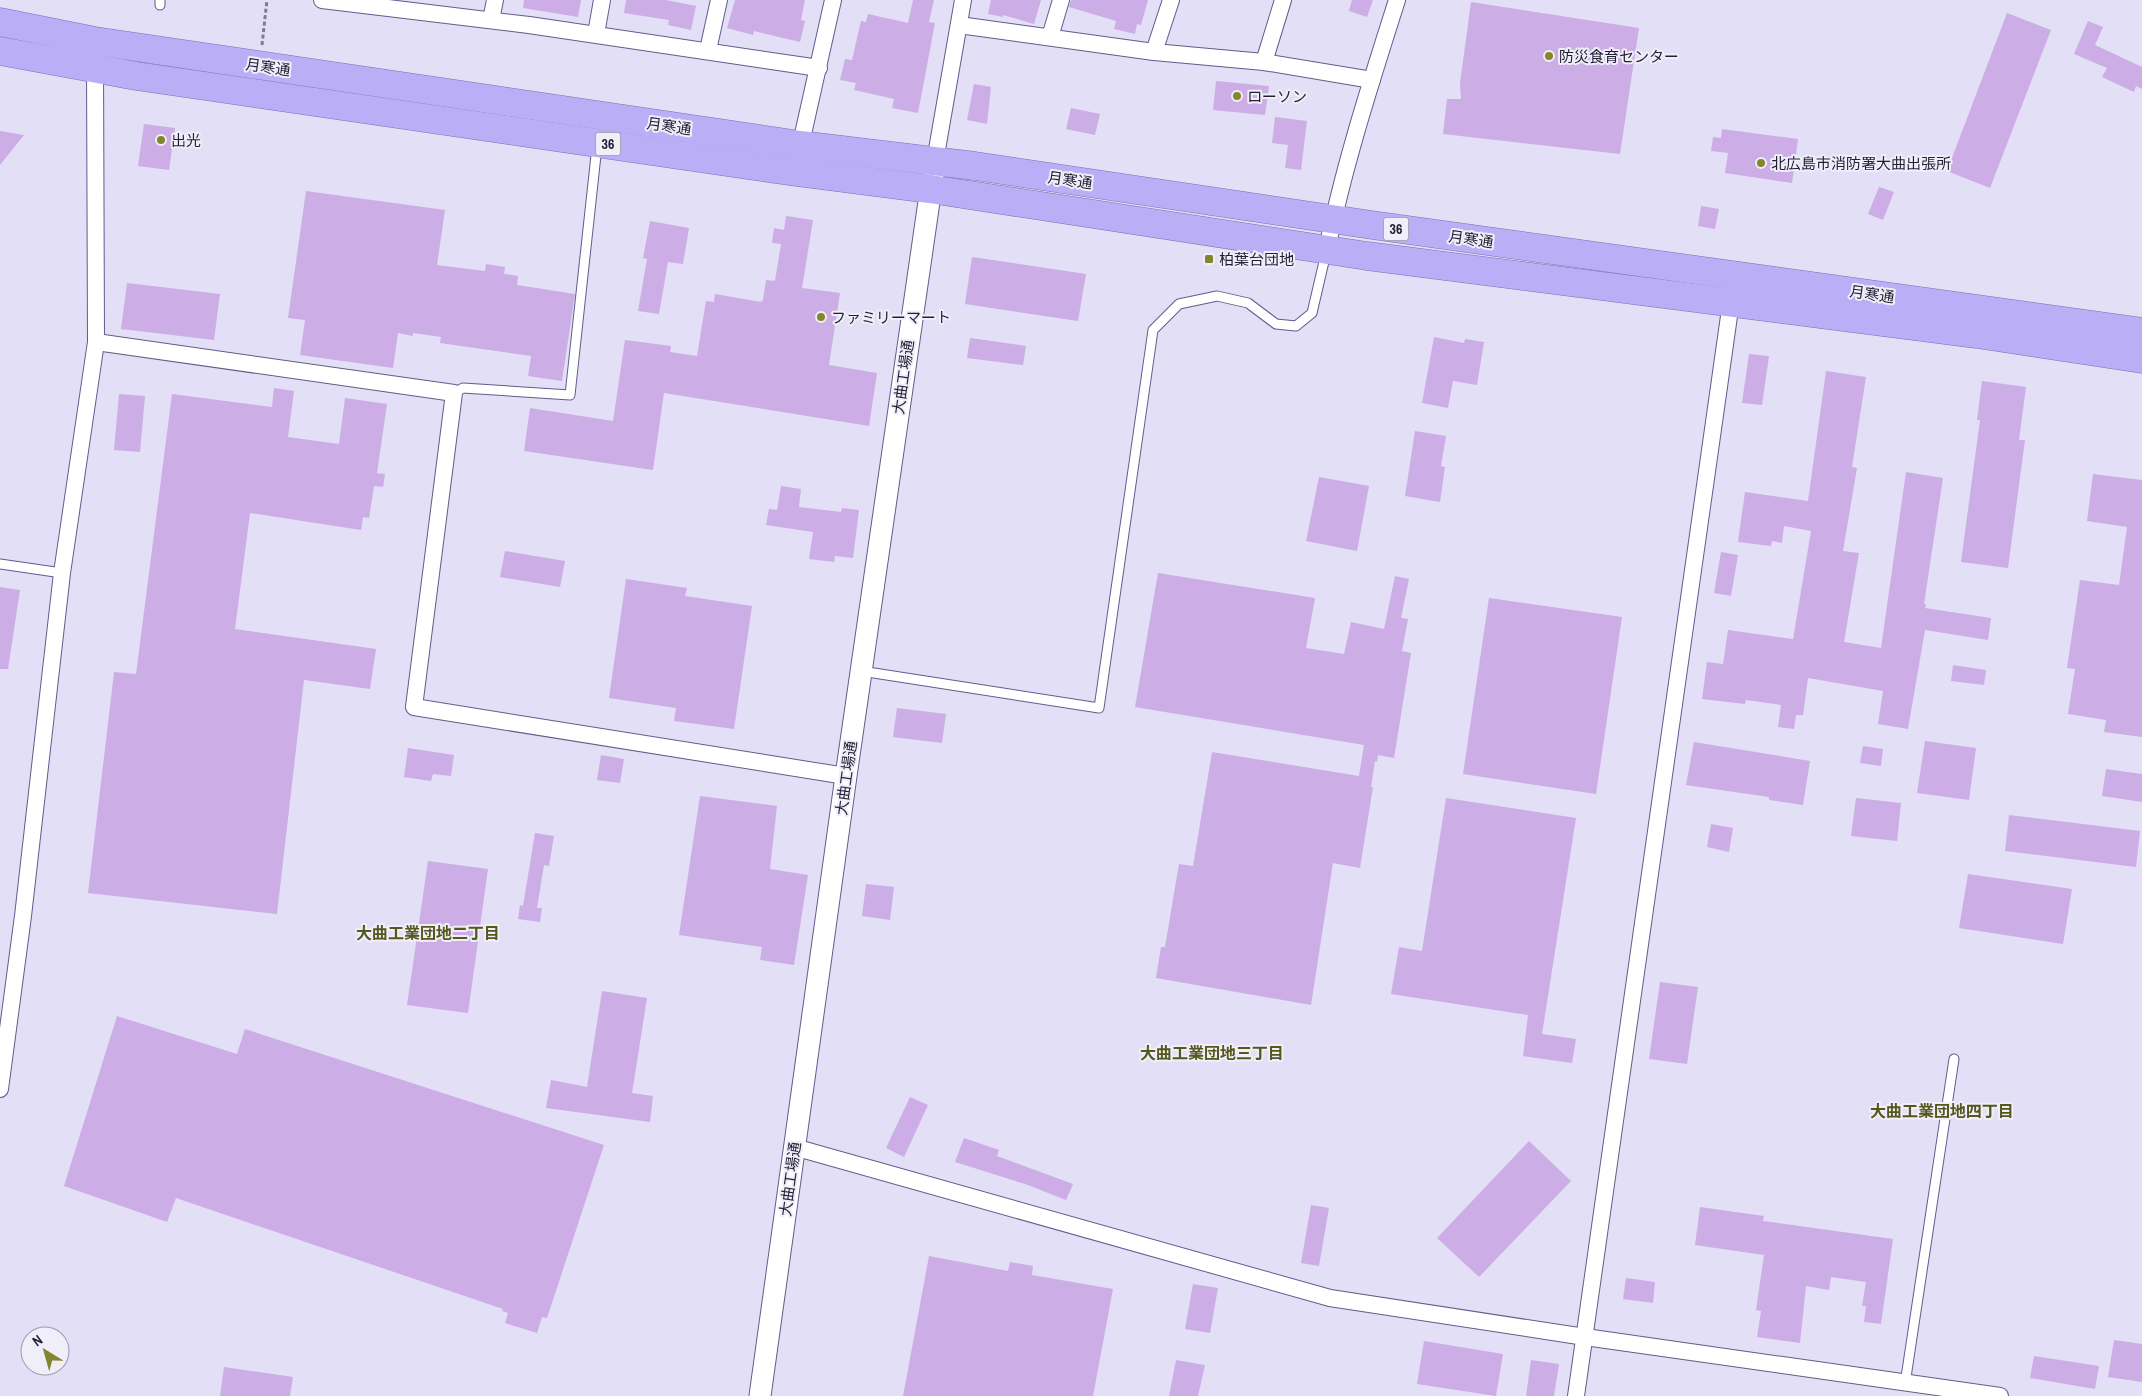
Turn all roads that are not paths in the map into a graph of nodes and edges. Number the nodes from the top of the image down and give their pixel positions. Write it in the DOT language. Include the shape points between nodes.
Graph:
graph roads {
  1 [pos="322,0"];
  2 [pos="495,0"];
  3 [pos="602,0"];
  4 [pos="719,0"];
  5 [pos="834,0"];
  6 [pos="963,0"];
  7 [pos="1061,0"];
  8 [pos="1170,0"];
  9 [pos="1284,0"];
  10 [pos="1397,0"];
  11 [pos="384,4"];
  12 [pos="491,20"];
  13 [pos="0,22"];
  14 [pos="959,24"];
  15 [pos="596,34"];
  16 [pos="1050,37"];
  17 [pos="95,41"];
  18 [pos="708,50"];
  19 [pos="0,52"];
  20 [pos="1154,52"];
  21 [pos="1264,62"];
  22 [pos="94,68"];
  23 [pos="819,68"];
  24 [pos="1372,80"];
  25 [pos="598,143"];
  26 [pos="800,145"];
  27 [pos="935,161"];
  28 [pos="796,172"];
  29 [pos="930,189"];
  30 [pos="1333,218"];
  31 [pos="1327,249"];
  32 [pos="1735,276"];
  33 [pos="1730,303"];
  34 [pos="2142,332"];
  35 [pos="96,342"];
  36 [pos="2142,359"];
  37 [pos="454,392"];
  38 [pos="0,564"];
  39 [pos="62,573"];
  40 [pos="861,671"];
  41 [pos="846,776"];
  42 [pos="1954,1059"];
  43 [pos="0,1089"];
  44 [pos="794,1147"];
  45 [pos="1585,1337"];
  46 [pos="1905,1384"];
  47 [pos="760,1396"];
  48 [pos="1576,1396"];
  49 [pos="2000,1396"];
  1 -- 11 [label="street"];
  2 -- 12 [label="street"];
  3 -- 15 [label="street"];
  4 -- 18 [label="street"];
  5 -- 23 [label="street"];
  6 -- 14 [label="street"];
  7 -- 16 [label="street"];
  8 -- 20 [label="street"];
  9 -- 21 [label="street"];
  10 -- 24 [label="street"];
  11 -- 12 [label="street"];
  12 -- 15 [label="street"];
  13 -- 17 [label="highway, 月寒通 / 36"];
  14 -- 16 [label="street"];
  14 -- 27 [label="street"];
  15 -- 18 [label="street"];
  16 -- 20 [label="street"];
  17 -- 22 [label="street"];
  17 -- 26 [label="highway, 月寒通 / 36"];
  18 -- 23 [label="street"];
  19 -- 22 [label="highway, 月寒通 / 36"];
  20 -- 21 [label="street"];
  21 -- 24 [label="street"];
  22 -- 25 [label="highway, 月寒通 / 36"];
  22 -- 35 [label="street"];
  23 -- 26 [label="street"];
  24 -- 30 [label="street"];
  25 -- 28 [label="highway, 月寒通 / 36"];
  25 -- 37 [label="lane" via="570,395 463,388"];
  26 -- 27 [label="highway, 月寒通 / 36"];
  26 -- 28 [label="street"];
  27 -- 29 [label="street, 大曲工場通"];
  27 -- 30 [label="highway, 月寒通 / 36"];
  28 -- 29 [label="highway, 月寒通 / 36"];
  29 -- 31 [label="highway, 月寒通 / 36"];
  29 -- 40 [label="street, 大曲工場通"];
  30 -- 31 [label="street"];
  30 -- 32 [label="highway, 月寒通 / 36"];
  31 -- 33 [label="highway, 月寒通 / 36"];
  31 -- 40 [label="lane" via="1312,313 1296,326 1276,324 1248,304 1217,296 1179,304 1152,330 1099,708"];
  32 -- 33 [label="street"];
  32 -- 34 [label="highway, 月寒通 / 36"];
  33 -- 36 [label="highway, 月寒通 / 36" via="1977,334"];
  33 -- 45 [label="street"];
  35 -- 37 [label="street"];
  35 -- 39 [label="street"];
  37 -- 41 [label="street" via="414,708"];
  38 -- 39 [label="lane"];
  39 -- 43 [label="street"];
  40 -- 41 [label="street, 大曲工場通"];
  41 -- 44 [label="street, 大曲工場通"];
  42 -- 46 [label="lane"];
  44 -- 45 [label="street" via="1330,1298"];
  44 -- 47 [label="street, 大曲工場通"];
  45 -- 46 [label="street"];
  45 -- 48 [label="street"];
  46 -- 49 [label="street"];
}
